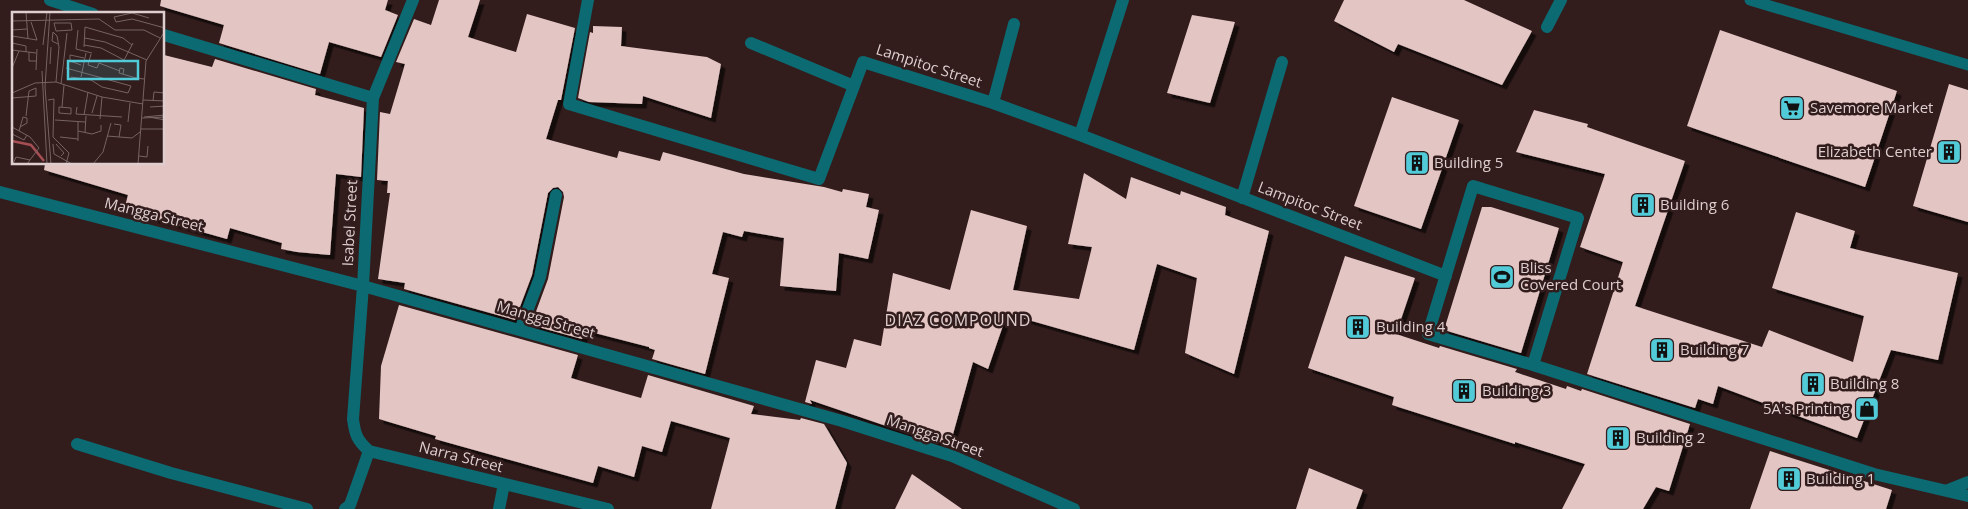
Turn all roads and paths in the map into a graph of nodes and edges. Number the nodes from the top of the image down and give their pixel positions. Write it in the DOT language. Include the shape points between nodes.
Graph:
graph roads {
  1 [pos="50,0"];
  2 [pos="413,0"];
  3 [pos="588,0"];
  4 [pos="1123,0"];
  5 [pos="1561,0"];
  6 [pos="1750,0"];
  7 [pos="87,12"];
  8 [pos="1014,24"];
  9 [pos="1547,27"];
  10 [pos="165,35"];
  11 [pos="751,43"];
  12 [pos="1282,62"];
  13 [pos="1968,65"];
  14 [pos="854,86"];
  15 [pos="373,98"];
  16 [pos="993,104"];
  17 [pos="1080,135"];
  18 [pos="0,192"];
  19 [pos="556,195"];
  20 [pos="1242,198"];
  21 [pos="1446,276"];
  22 [pos="363,286"];
  23 [pos="520,330"];
  24 [pos="1533,365"];
  25 [pos="77,444"];
  26 [pos="369,451"];
  27 [pos="1968,482"];
  28 [pos="504,484"];
  29 [pos="1948,490"];
  30 [pos="1968,496"];
  31 [pos="307,509"];
  32 [pos="345,509"];
  33 [pos="499,509"];
  34 [pos="608,509"];
  35 [pos="1074,509"];
  1 -- 7 [label="street"];
  2 -- 15 [label="street, Isabel Street"];
  3 -- 14 [label="street, Lampitoc Street" via="569,104 819,179"];
  4 -- 17 [label="street"];
  5 -- 9 [label="street"];
  6 -- 13 [label="lane"];
  8 -- 16 [label="street"];
  10 -- 15 [label="street"];
  11 -- 14 [label="street"];
  12 -- 20 [label="street"];
  14 -- 16 [label="street, Lampitoc Street" via="863,62"];
  15 -- 22 [label="street, Isabel Street"];
  16 -- 17 [label="street, Lampitoc Street"];
  17 -- 20 [label="street, Lampitoc Street"];
  18 -- 22 [label="street, Mangga Street"];
  19 -- 23 [label="street" via="540,277"];
  20 -- 21 [label="street, Lampitoc Street"];
  21 -- 24 [label="street" via="1428,334"];
  21 -- 24 [label="street" via="1473,186 1578,218"];
  22 -- 23 [label="street, Mangga Street"];
  22 -- 26 [label="street, Isabel Street" via="353,419 359,442"];
  23 -- 35 [label="street, Mangga Street" via="842,421 942,453"];
  24 -- 29 [label="street" via="1874,474"];
  25 -- 31 [label="street"];
  26 -- 28 [label="street, Narra Street"];
  26 -- 32 [label="street" via="350,505"];
  27 -- 29 [label="street"];
  28 -- 33 [label="street"];
  28 -- 34 [label="street, Narra Street"];
  29 -- 30 [label="street"];
}
